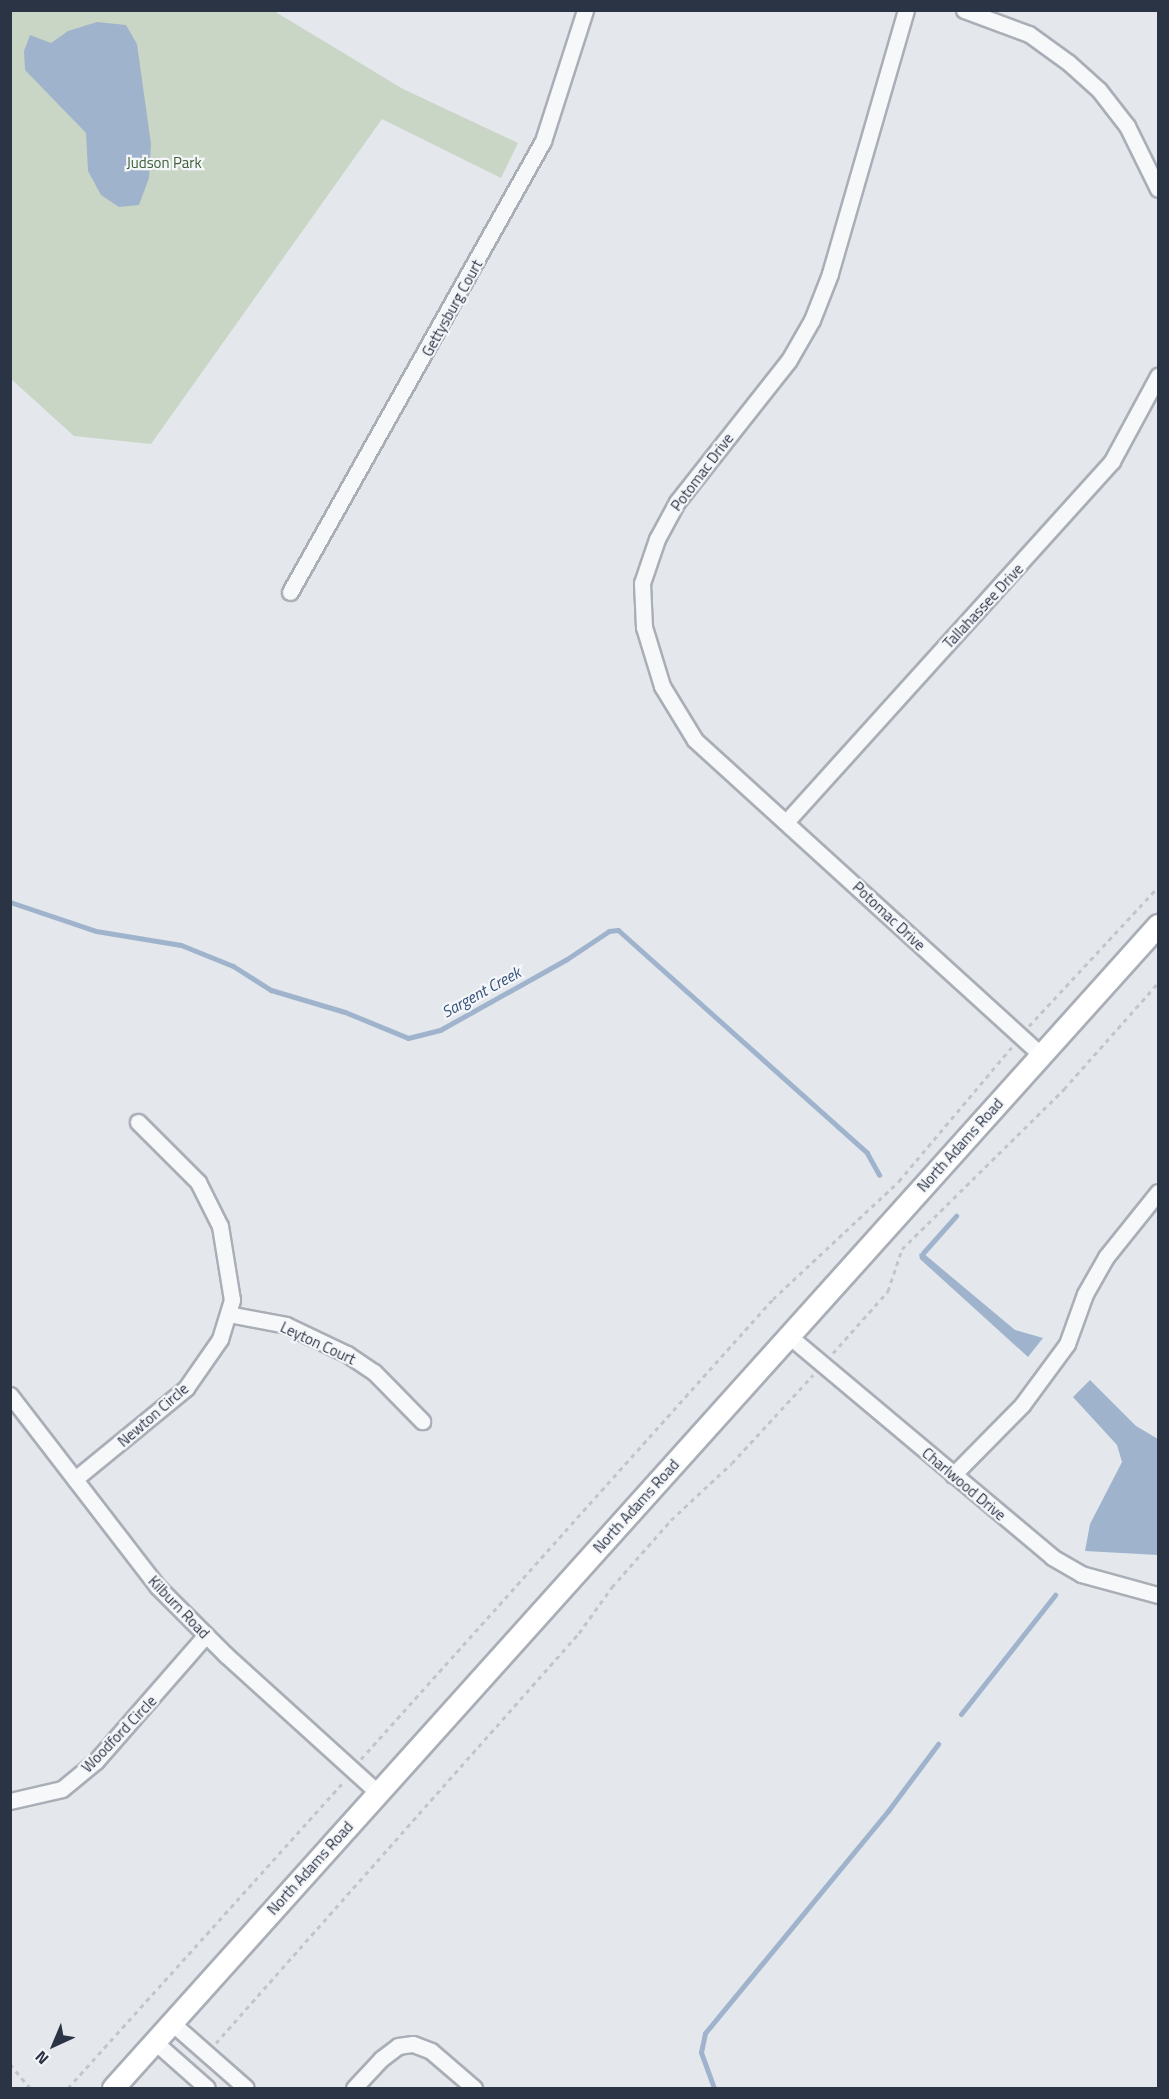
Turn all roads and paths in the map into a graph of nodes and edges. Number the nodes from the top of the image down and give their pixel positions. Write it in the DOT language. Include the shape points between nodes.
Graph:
graph roads {
  1 [pos="585,10"];
  2 [pos="906,10"];
  3 [pos="964,10"];
  4 [pos="1158,189"];
  5 [pos="1158,376"];
  6 [pos="291,592"];
  7 [pos="787,821"];
  8 [pos="1158,887"];
  9 [pos="1158,925"];
  10 [pos="1158,983"];
  11 [pos="1032,1022"];
  12 [pos="1041,1055"];
  13 [pos="1005,1056"];
  14 [pos="138,1122"];
  15 [pos="1158,1192"];
  16 [pos="228,1314"];
  17 [pos="789,1336"];
  18 [pos="830,1356"];
  19 [pos="813,1375"];
  20 [pos="10,1395"];
  21 [pos="422,1420"];
  22 [pos="953,1475"];
  23 [pos="75,1479"];
  24 [pos="1158,1595"];
  25 [pos="206,1635"];
  26 [pos="361,1759"];
  27 [pos="344,1781"];
  28 [pos="377,1792"];
  29 [pos="10,1801"];
  30 [pos="172,2023"];
  31 [pos="155,2042"];
  32 [pos="215,2043"];
  33 [pos="10,2064"];
  34 [pos="30,2088"];
  35 [pos="68,2088"];
  36 [pos="113,2088"];
  37 [pos="207,2088"];
  38 [pos="246,2088"];
  39 [pos="354,2088"];
  40 [pos="474,2088"];
  1 -- 6 [label="street, Gettysburg Court" via="543,141"];
  2 -- 7 [label="street, Potomac Drive" via="830,274 812,320 789,360 677,502 657,539 642,583 650,652 676,713 695,740"];
  3 -- 4 [label="street" via="1029,34 1099,90 1127,126"];
  5 -- 7 [label="street, Tallahassee Drive" via="1112,461"];
  7 -- 12 [label="street, Potomac Drive"];
  8 -- 11 [label="path"];
  9 -- 12 [label="main road, North Adams Road"];
  10 -- 18 [label="path" via="1064,1089 902,1249 892,1285"];
  12 -- 17 [label="main road, North Adams Road"];
  13 -- 26 [label="path" via="899,1181 773,1299"];
  14 -- 16 [label="street, Newton Circle" via="198,1182 220,1226 232,1300"];
  15 -- 22 [label="street" via="1106,1257 1060,1353 1022,1406"];
  16 -- 21 [label="street, Leyton Court" via="286,1325 347,1354 374,1372"];
  16 -- 23 [label="street, Newton Circle" via="220,1339 186,1388"];
  17 -- 22 [label="street, Charlwood Drive"];
  17 -- 28 [label="main road, North Adams Road"];
  19 -- 32 [label="path" via="732,1463 678,1512 612,1587 579,1633"];
  20 -- 23 [label="street, Kilburn Road"];
  22 -- 24 [label="street, Charlwood Drive" via="1052,1557 1081,1574"];
  23 -- 25 [label="street, Kilburn Road" via="158,1587"];
  25 -- 28 [label="street, Kilburn Road"];
  25 -- 29 [label="street, Woodford Circle" via="96,1761 62,1789"];
  27 -- 35 [label="path"];
  28 -- 30 [label="main road, North Adams Road"];
  30 -- 31 [label="main road, North Adams Road"];
  30 -- 38 [label="street"];
  31 -- 36 [label="main road, North Adams Road"];
  31 -- 37 [label="street"];
  33 -- 34 [label="path"];
  39 -- 40 [label="street" via="398,2046 413,2044 430,2052"];
}
